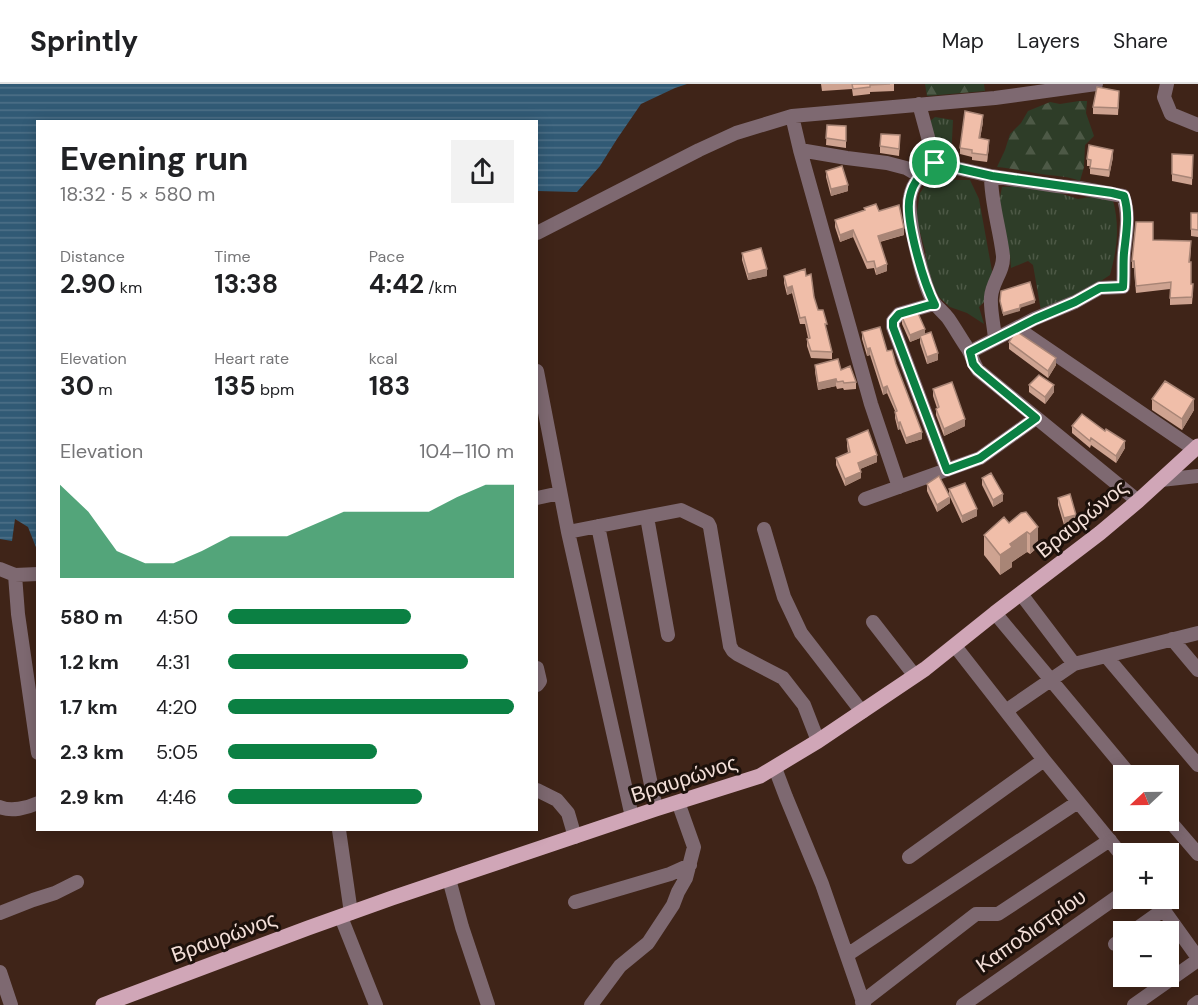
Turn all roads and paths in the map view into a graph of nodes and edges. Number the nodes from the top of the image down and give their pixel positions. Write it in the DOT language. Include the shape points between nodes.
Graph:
graph roads {
  1 [pos="1096,84"];
  2 [pos="1167,84"];
  3 [pos="919,104"];
  4 [pos="792,116"];
  5 [pos="1198,125"];
  6 [pos="800,150"];
  7 [pos="935,163"];
  8 [pos="920,176"];
  9 [pos="992,176"];
  10 [pos="538,232"];
  11 [pos="935,305"];
  12 [pos="1017,328"];
  13 [pos="994,339"];
  14 [pos="970,352"];
  15 [pos="538,376"];
  16 [pos="1036,418"];
  17 [pos="1196,447"];
  18 [pos="947,470"];
  19 [pos="1198,476"];
  20 [pos="1161,480"];
  21 [pos="899,487"];
  22 [pos="560,493"];
  23 [pos="538,498"];
  24 [pos="865,500"];
  25 [pos="1138,501"];
  26 [pos="647,517"];
  27 [pos="598,526"];
  28 [pos="764,529"];
  29 [pos="568,532"];
  30 [pos="0,569"];
  31 [pos="36,574"];
  32 [pos="15,575"];
  33 [pos="1021,594"];
  34 [pos="995,613"];
  35 [pos="873,622"];
  36 [pos="1198,633"];
  37 [pos="668,635"];
  38 [pos="1172,639"];
  39 [pos="956,645"];
  40 [pos="1106,656"];
  41 [pos="1074,664"];
  42 [pos="1198,669"];
  43 [pos="915,676"];
  44 [pos="1050,681"];
  45 [pos="1007,710"];
  46 [pos="862,712"];
  47 [pos="36,739"];
  48 [pos="818,741"];
  49 [pos="1044,760"];
  50 [pos="1122,765"];
  51 [pos="1198,765"];
  52 [pos="776,768"];
  53 [pos="538,790"];
  54 [pos="678,802"];
  55 [pos="1078,802"];
  56 [pos="36,803"];
  57 [pos="0,807"];
  58 [pos="656,809"];
  59 [pos="632,817"];
  60 [pos="339,831"];
  61 [pos="1178,831"];
  62 [pos="575,837"];
  63 [pos="1110,840"];
  64 [pos="1113,844"];
  65 [pos="1198,854"];
  66 [pos="909,857"];
  67 [pos="690,865"];
  68 [pos="449,879"];
  69 [pos="76,882"];
  70 [pos="1113,900"];
  71 [pos="575,902"];
  72 [pos="1154,909"];
  73 [pos="1163,909"];
  74 [pos="0,913"];
  75 [pos="346,915"];
  76 [pos="1143,921"];
  77 [pos="847,956"];
  78 [pos="1198,959"];
  79 [pos="0,972"];
  80 [pos="1198,1002"];
  81 [pos="863,1003"];
  82 [pos="11,1005"];
  83 [pos="103,1005"];
  84 [pos="376,1005"];
  85 [pos="488,1005"];
  86 [pos="591,1005"];
  87 [pos="963,1005"];
  88 [pos="1134,1005"];
  89 [pos="1194,1005"];
  1 -- 3 [label="street"];
  2 -- 5 [label="street" via="1164,98 1171,114"];
  3 -- 4 [label="street"];
  3 -- 7 [label="street"];
  4 -- 6 [label="street"];
  4 -- 10 [label="street" via="736,133"];
  6 -- 8 [label="street" via="887,163"];
  6 -- 21 [label="street" via="871,404"];
  7 -- 8 [label="street"];
  7 -- 9 [label="street"];
  8 -- 11 [label="street" via="910,195 909,213 925,283"];
  9 -- 12 [label="street" via="1112,193 1124,196 1126,205 1123,287 1100,288"];
  9 -- 13 [label="street" via="1003,258 991,296"];
  11 -- 14 [label="street"];
  11 -- 18 [label="street" via="899,314 893,327"];
  12 -- 13 [label="street"];
  12 -- 17 [label="street"];
  13 -- 14 [label="street"];
  14 -- 16 [label="street" via="978,370"];
  15 -- 22 [label="street"];
  16 -- 18 [label="street" via="980,458"];
  16 -- 25 [label="street"];
  17 -- 20 [label="main road, Βραυρώνος"];
  18 -- 21 [label="street"];
  19 -- 20 [label="street"];
  20 -- 25 [label="main road, Βραυρώνος"];
  21 -- 24 [label="street"];
  22 -- 23 [label="street"];
  22 -- 29 [label="street"];
  25 -- 33 [label="main road, Βραυρώνος"];
  26 -- 27 [label="street"];
  26 -- 37 [label="street"];
  26 -- 48 [label="street" via="681,510 708,523 730,646 737,654 783,678 804,705"];
  27 -- 29 [label="street"];
  27 -- 58 [label="street"];
  28 -- 46 [label="street" via="784,597 801,633"];
  29 -- 59 [label="street"];
  30 -- 32 [label="street"];
  31 -- 32 [label="street"];
  32 -- 47 [label="street"];
  33 -- 34 [label="main road, Βραυρώνος"];
  33 -- 41 [label="street"];
  34 -- 39 [label="main road, Βραυρώνος"];
  34 -- 44 [label="street"];
  35 -- 43 [label="street"];
  36 -- 38 [label="street"];
  38 -- 40 [label="street"];
  38 -- 42 [label="street"];
  39 -- 43 [label="main road, Βραυρώνος"];
  39 -- 45 [label="street"];
  40 -- 41 [label="street"];
  40 -- 51 [label="street"];
  41 -- 44 [label="street"];
  43 -- 46 [label="main road, Βραυρώνος"];
  44 -- 45 [label="street"];
  44 -- 50 [label="street"];
  45 -- 49 [label="street"];
  46 -- 48 [label="main road, Βραυρώνος"];
  48 -- 52 [label="main road, Βραυρώνος"];
  49 -- 55 [label="street"];
  49 -- 66 [label="street"];
  52 -- 54 [label="main road, Βραυρώνος"];
  52 -- 77 [label="street"];
  53 -- 62 [label="street" via="557,800 568,813"];
  54 -- 58 [label="main road, Βραυρώνος"];
  54 -- 67 [label="street" via="694,847"];
  55 -- 63 [label="street"];
  55 -- 77 [label="street"];
  56 -- 57 [label="street" via="5,810"];
  58 -- 59 [label="main road, Βραυρώνος"];
  59 -- 62 [label="main road, Βραυρώνος"];
  60 -- 75 [label="street"];
  61 -- 65 [label="street"];
  62 -- 68 [label="main road, Βραυρώνος"];
  63 -- 64 [label="street"];
  63 -- 81 [label="street" via="998,914 976,914"];
  67 -- 71 [label="street"];
  67 -- 86 [label="street" via="673,905 648,943 620,966"];
  68 -- 75 [label="main road, Βραυρώνος"];
  68 -- 85 [label="street"];
  69 -- 74 [label="street"];
  70 -- 87 [label="street, Καποδιστρίου"];
  72 -- 76 [label="street"];
  73 -- 78 [label="street"];
  75 -- 83 [label="main road, Βραυρώνος"];
  75 -- 84 [label="street"];
  77 -- 81 [label="street"];
  78 -- 88 [label="street"];
  79 -- 82 [label="street"];
  80 -- 89 [label="street"];
}
